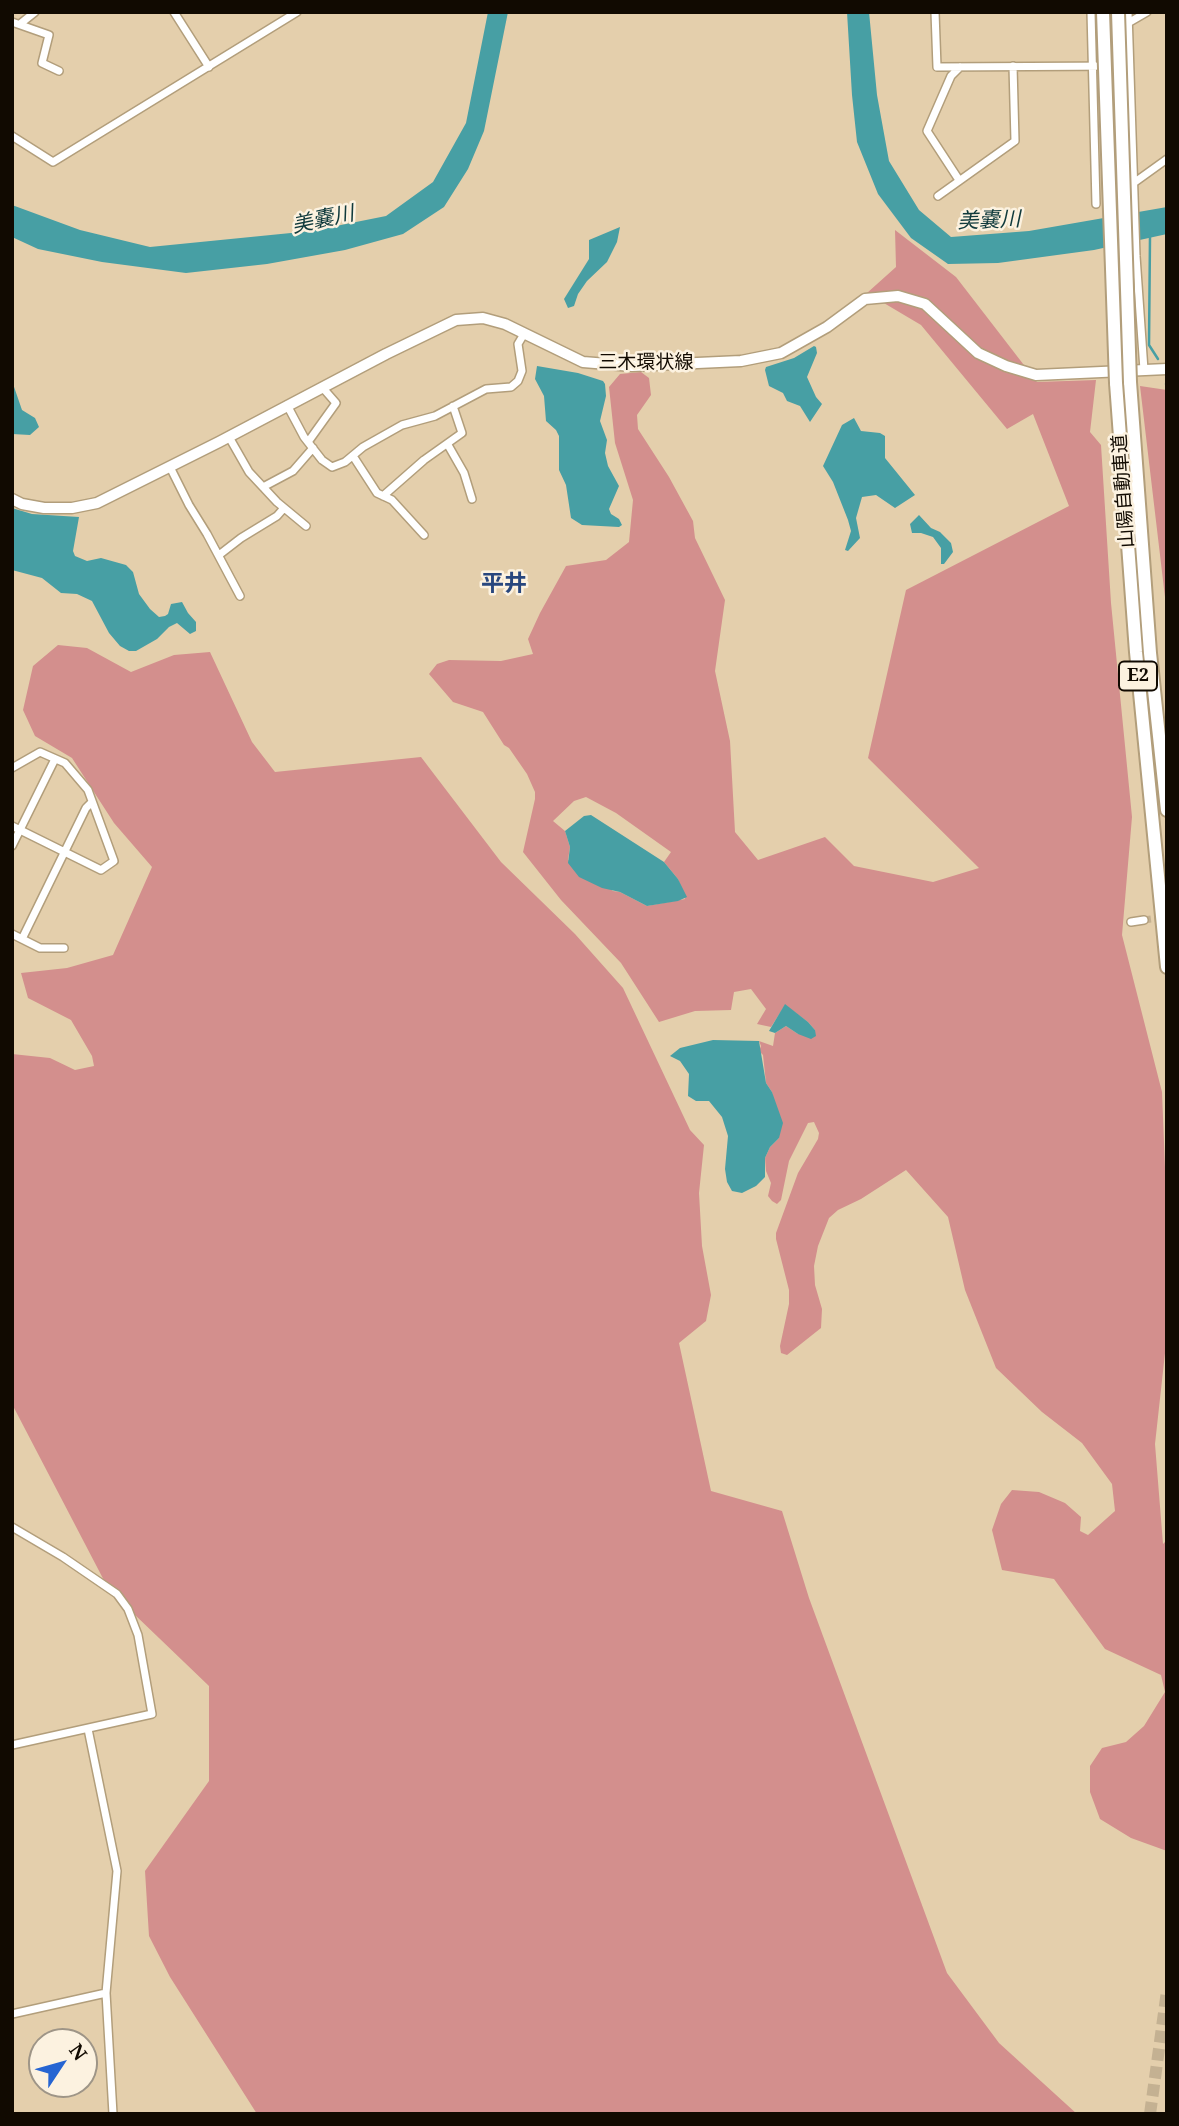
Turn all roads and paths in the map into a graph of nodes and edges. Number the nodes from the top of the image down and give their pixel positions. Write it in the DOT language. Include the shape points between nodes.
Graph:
graph roads {
  1 [pos="35,12"];
  2 [pos="174,12"];
  3 [pos="297,12"];
  4 [pos="935,12"];
  5 [pos="1091,12"];
  6 [pos="1103,12"];
  7 [pos="1118,12"];
  8 [pos="1128,12"];
  9 [pos="1147,12"];
  10 [pos="16,23"];
  11 [pos="1128,23"];
  12 [pos="1013,66"];
  13 [pos="1093,66"];
  14 [pos="1131,66"];
  15 [pos="208,67"];
  16 [pos="961,67"];
  17 [pos="59,71"];
  18 [pos="12,136"];
  19 [pos="1167,159"];
  20 [pos="959,180"];
  21 [pos="1135,182"];
  22 [pos="937,196"];
  23 [pos="1096,204"];
  24 [pos="524,334"];
  25 [pos="1167,369"];
  26 [pos="1144,370"];
  27 [pos="321,387"];
  28 [pos="287,405"];
  29 [pos="453,406"];
  30 [pos="229,437"];
  31 [pos="448,444"];
  32 [pos="310,445"];
  33 [pos="353,456"];
  34 [pos="170,467"];
  35 [pos="263,487"];
  36 [pos="383,496"];
  37 [pos="12,499"];
  38 [pos="472,499"];
  39 [pos="284,508"];
  40 [pos="306,526"];
  41 [pos="424,535"];
  42 [pos="219,555"];
  43 [pos="240,596"];
  44 [pos="55,759"];
  45 [pos="12,768"];
  46 [pos="92,802"];
  47 [pos="1167,810"];
  48 [pos="12,825"];
  49 [pos="20,830"];
  50 [pos="12,846"];
  51 [pos="65,852"];
  52 [pos="1144,920"];
  53 [pos="1131,922"];
  54 [pos="12,934"];
  55 [pos="22,939"];
  56 [pos="64,948"];
  57 [pos="1167,968"];
  58 [pos="12,1527"];
  59 [pos="88,1728"];
  60 [pos="12,1745"];
  61 [pos="106,1993"];
  62 [pos="12,2014"];
  63 [pos="113,2114"];
  1 -- 10 [label="street"];
  2 -- 15 [label="street"];
  3 -- 15 [label="street"];
  4 -- 16 [label="street" via="937,67"];
  5 -- 13 [label="street"];
  6 -- 57 [label="highway, 山陽自動車道 / E2, bridge" via="1115,383"];
  7 -- 47 [label="highway, 山陽自動車道 / E2, bridge" via="1130,382"];
  8 -- 11 [label="street"];
  9 -- 11 [label="street"];
  10 -- 17 [label="street" via="49,35 42,62"];
  11 -- 14 [label="street"];
  12 -- 13 [label="street"];
  12 -- 16 [label="street"];
  12 -- 20 [label="street" via="1015,141"];
  13 -- 14 [label="street"];
  13 -- 23 [label="street"];
  14 -- 21 [label="street"];
  15 -- 18 [label="street" via="53,162"];
  16 -- 20 [label="street" via="951,76 927,131"];
  19 -- 21 [label="street"];
  20 -- 22 [label="street"];
  21 -- 26 [label="street"];
  24 -- 26 [label="main road, 三木環状線" via="583,362 632,366 741,361 781,354 865,299 898,296 925,304 978,353 1006,366 1036,375"];
  24 -- 27 [label="main road, 三木環状線" via="483,318 456,320"];
  24 -- 29 [label="street" via="517,344 522,371 518,381 511,387 486,389"];
  25 -- 26 [label="main road, 三木環状線"];
  27 -- 28 [label="main road, 三木環状線"];
  27 -- 32 [label="street" via="336,403"];
  28 -- 30 [label="main road, 三木環状線"];
  28 -- 32 [label="street"];
  29 -- 31 [label="street" via="461,433"];
  29 -- 33 [label="street" via="401,425"];
  30 -- 34 [label="main road, 三木環状線"];
  30 -- 35 [label="street"];
  31 -- 36 [label="street"];
  31 -- 38 [label="street"];
  32 -- 33 [label="street" via="332,467"];
  32 -- 35 [label="street" via="293,471"];
  33 -- 36 [label="street"];
  34 -- 37 [label="main road, 三木環状線" via="97,503 72,509 44,508"];
  34 -- 42 [label="street"];
  35 -- 39 [label="street"];
  36 -- 41 [label="street" via="392,499"];
  39 -- 40 [label="street"];
  39 -- 42 [label="street"];
  42 -- 43 [label="street"];
  44 -- 45 [label="street" via="40,751"];
  44 -- 46 [label="street" via="77,775"];
  44 -- 49 [label="street"];
  46 -- 51 [label="street"];
  46 -- 51 [label="street" via="114,861 101,870"];
  48 -- 49 [label="street"];
  49 -- 50 [label="street"];
  49 -- 51 [label="street"];
  51 -- 55 [label="street"];
  52 -- 53 [label="street"];
  54 -- 55 [label="street"];
  55 -- 56 [label="street" via="40,948"];
  58 -- 59 [label="street" via="117,1594 138,1634 152,1714"];
  59 -- 60 [label="street"];
  59 -- 61 [label="street" via="117,1871"];
  61 -- 62 [label="street"];
  61 -- 63 [label="street"];
}
